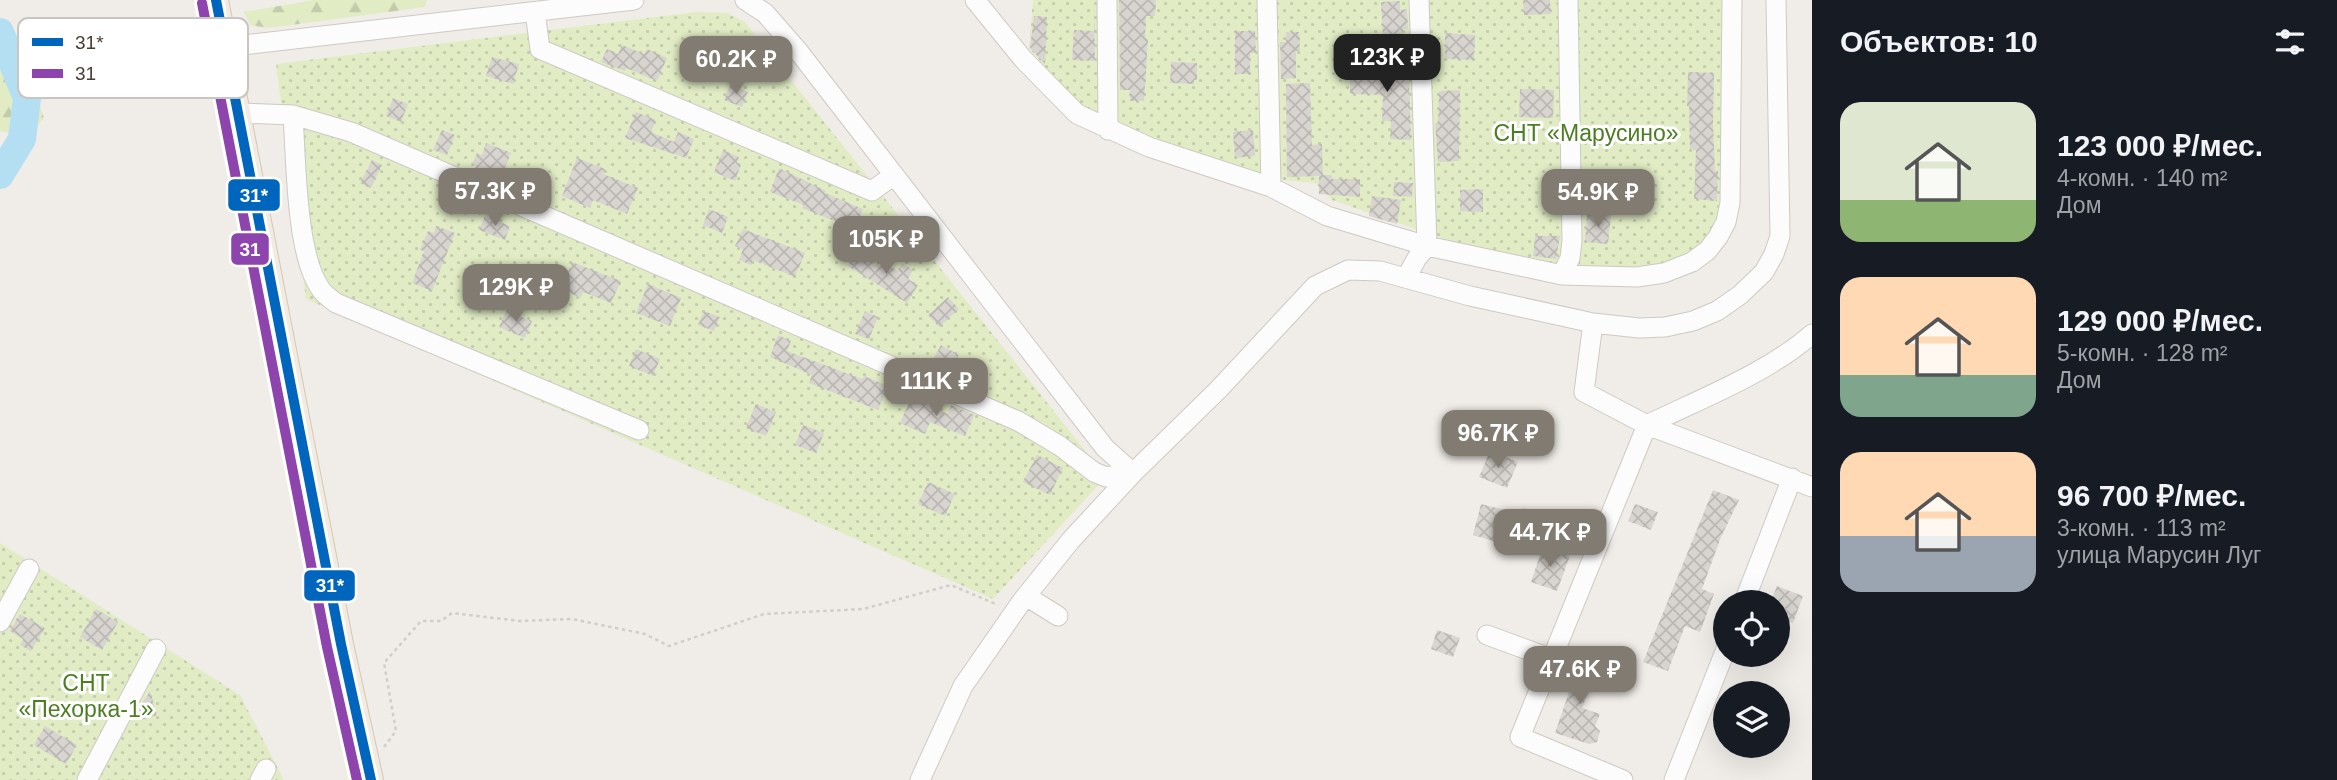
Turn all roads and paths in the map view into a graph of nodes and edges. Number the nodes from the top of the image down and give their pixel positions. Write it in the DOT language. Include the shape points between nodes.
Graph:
graph roads {
  1 [pos="216,0"];
  2 [pos="634,0"];
  3 [pos="745,0"];
  4 [pos="975,0"];
  5 [pos="1107,0"];
  6 [pos="1267,0"];
  7 [pos="1419,0"];
  8 [pos="1568,0"];
  9 [pos="1732,0"];
  10 [pos="1776,0"];
  11 [pos="770,6"];
  12 [pos="535,12"];
  13 [pos="220,18"];
  14 [pos="248,45"];
  15 [pos="236,98"];
  16 [pos="239,113"];
  17 [pos="293,115"];
  18 [pos="1108,130"];
  19 [pos="894,175"];
  20 [pos="1271,187"];
  21 [pos="1427,246"];
  22 [pos="1562,275"];
  23 [pos="1406,278"];
  24 [pos="1593,323"];
  25 [pos="1812,334"];
  26 [pos="1647,425"];
  27 [pos="639,430"];
  28 [pos="1133,473"];
  29 [pos="1792,478"];
  30 [pos="1812,487"];
  31 [pos="1524,519"];
  32 [pos="1598,545"];
  33 [pos="29,569"];
  34 [pos="1749,590"];
  35 [pos="1026,596"];
  36 [pos="1014,612"];
  37 [pos="1058,616"];
  38 [pos="0,622"];
  39 [pos="1487,635"];
  40 [pos="156,649"];
  41 [pos="1552,659"];
  42 [pos="1719,667"];
  43 [pos="382,750"];
  44 [pos="87,780"];
  45 [pos="371,780"];
  46 [pos="920,780"];
  47 [pos="1623,780"];
  48 [pos="1675,780"];
  1 -- 13 [label="main road"];
  2 -- 12 [label="street"];
  3 -- 11 [label="street"];
  4 -- 18 [label="street" via="1023,59 1077,114"];
  5 -- 18 [label="street"];
  6 -- 20 [label="street"];
  7 -- 21 [label="street"];
  8 -- 22 [label="street" via="1572,241"];
  9 -- 22 [label="street" via="1730,203 1718,237 1692,262 1664,272 1637,278"];
  10 -- 24 [label="street" via="1780,236 1764,272 1717,311 1693,321 1639,328"];
  11 -- 19 [label="street" via="799,52"];
  12 -- 14 [label="street"];
  12 -- 19 [label="street" via="540,49 872,191"];
  15 -- 16 [label="main road"];
  16 -- 17 [label="street"];
  16 -- 45 [label="main road"];
  17 -- 27 [label="street" via="307,258 320,288 336,303"];
  17 -- 28 [label="street" via="351,132 1018,421 1094,472 1106,477"];
  18 -- 20 [label="street"];
  19 -- 28 [label="street" via="1105,448"];
  20 -- 21 [label="street" via="1327,216"];
  21 -- 22 [label="street"];
  21 -- 23 [label="street"];
  23 -- 24 [label="street"];
  23 -- 28 [label="street" via="1364,269 1315,286"];
  24 -- 26 [label="street" via="1584,392"];
  25 -- 26 [label="street" via="1798,347 1730,385"];
  26 -- 29 [label="street"];
  26 -- 32 [label="street"];
  28 -- 35 [label="street"];
  29 -- 30 [label="street"];
  29 -- 34 [label="street"];
  31 -- 32 [label="street"];
  32 -- 41 [label="street"];
  33 -- 38 [label="street"];
  35 -- 36 [label="street"];
  35 -- 37 [label="street"];
  36 -- 43 [label="path" via="951,585 863,609 764,614 669,646 645,634 572,619 520,621 452,613 442,621 421,621 384,663 396,731"];
  36 -- 46 [label="street" via="963,686"];
  39 -- 41 [label="street"];
  40 -- 44 [label="street"];
  41 -- 47 [label="street" via="1520,737"];
  42 -- 48 [label="street"];
}
